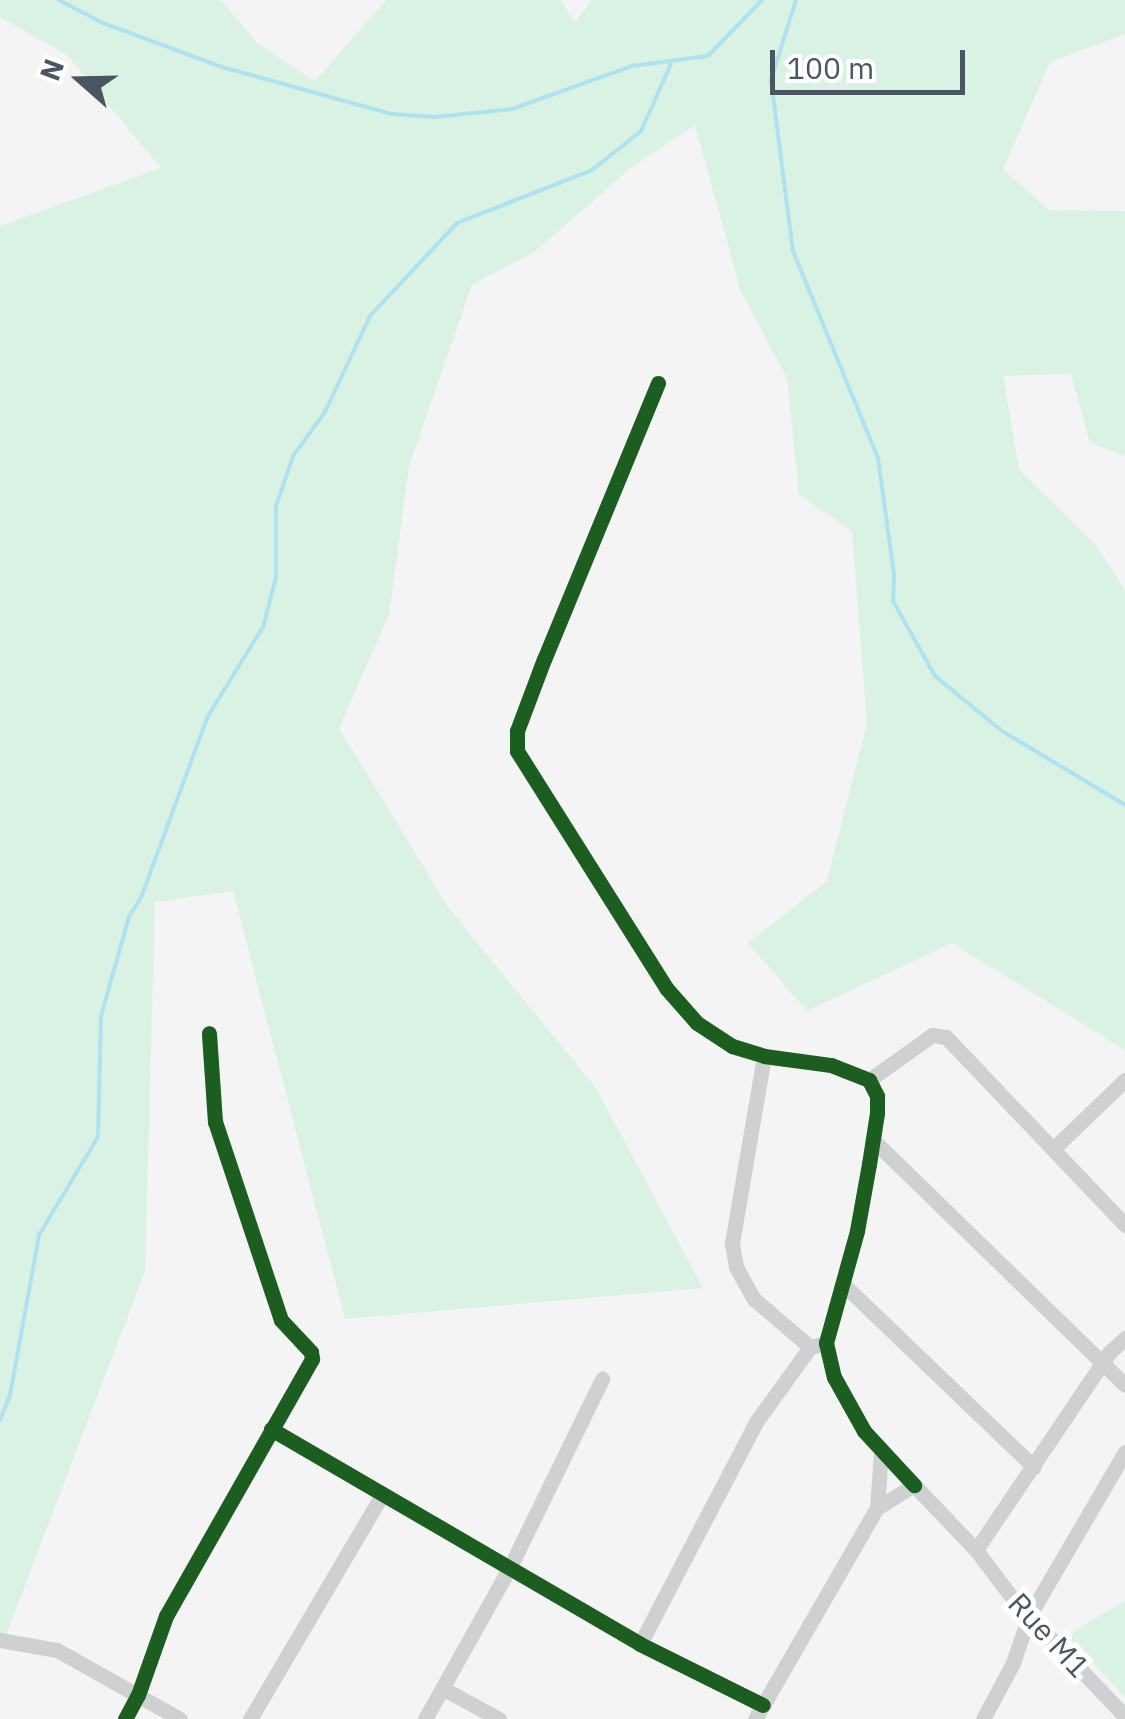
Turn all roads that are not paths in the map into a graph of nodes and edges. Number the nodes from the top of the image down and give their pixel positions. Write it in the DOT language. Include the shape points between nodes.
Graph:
graph roads {
  1 [pos="658,383"];
  2 [pos="209,1032"];
  3 [pos="764,1056"];
  4 [pos="869,1080"];
  5 [pos="1125,1080"];
  6 [pos="872,1140"];
  7 [pos="1053,1149"];
  8 [pos="1125,1225"];
  9 [pos="844,1285"];
  10 [pos="1125,1338"];
  11 [pos="818,1345"];
  12 [pos="1101,1364"];
  13 [pos="602,1379"];
  14 [pos="1125,1384"];
  15 [pos="271,1429"];
  16 [pos="882,1452"];
  17 [pos="1125,1452"];
  18 [pos="1034,1468"];
  19 [pos="914,1485"];
  20 [pos="382,1495"];
  21 [pos="877,1508"];
  22 [pos="976,1550"];
  23 [pos="508,1569"];
  24 [pos="1029,1616"];
  25 [pos="0,1640"];
  26 [pos="640,1644"];
  27 [pos="442,1688"];
  28 [pos="138,1695"];
  29 [pos="759,1712"];
  30 [pos="1125,1716"];
  31 [pos="125,1719"];
  32 [pos="180,1719"];
  33 [pos="250,1719"];
  34 [pos="425,1719"];
  35 [pos="499,1719"];
  36 [pos="983,1719"];
  1 -- 3 [label="street" via="544,659 517,731 517,751 667,989 714,1036"];
  2 -- 15 [label="street" via="221,1139 281,1320 311,1352 309,1368"];
  3 -- 4 [label="street" via="830,1065"];
  3 -- 11 [label="street" via="732,1244 736,1266 754,1299"];
  4 -- 6 [label="street" via="876,1096"];
  4 -- 7 [label="street" via="932,1035 946,1037"];
  5 -- 7 [label="street"];
  6 -- 9 [label="street"];
  6 -- 12 [label="street"];
  7 -- 8 [label="street"];
  9 -- 11 [label="street"];
  9 -- 18 [label="street"];
  10 -- 12 [label="street"];
  11 -- 16 [label="street, Rue M1"];
  11 -- 26 [label="street" via="756,1422"];
  12 -- 14 [label="street"];
  12 -- 18 [label="street"];
  13 -- 23 [label="street"];
  15 -- 20 [label="street"];
  15 -- 28 [label="street" via="166,1616"];
  16 -- 19 [label="street, Rue M1"];
  16 -- 21 [label="street"];
  17 -- 24 [label="street"];
  18 -- 22 [label="street"];
  19 -- 21 [label="street"];
  19 -- 22 [label="street, Rue M1"];
  20 -- 23 [label="street"];
  20 -- 33 [label="street"];
  21 -- 29 [label="street"];
  22 -- 24 [label="street, Rue M1"];
  23 -- 26 [label="street"];
  23 -- 27 [label="street"];
  24 -- 30 [label="street, Rue M1"];
  24 -- 36 [label="street"];
  25 -- 28 [label="street" via="44,1644"];
  26 -- 29 [label="street"];
  27 -- 34 [label="street"];
  27 -- 35 [label="street"];
  28 -- 31 [label="street"];
  28 -- 32 [label="street"];
}
